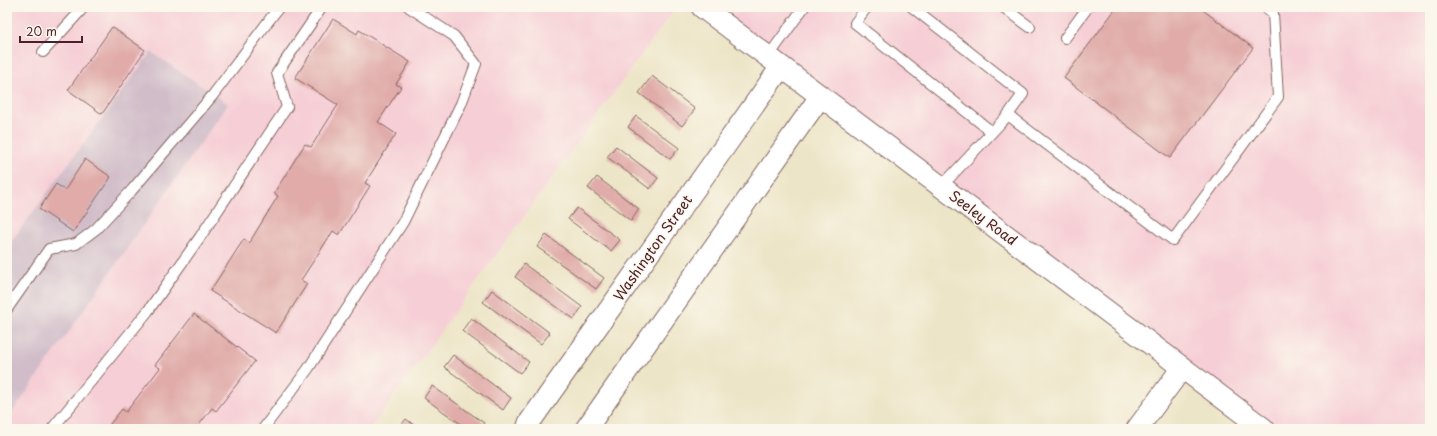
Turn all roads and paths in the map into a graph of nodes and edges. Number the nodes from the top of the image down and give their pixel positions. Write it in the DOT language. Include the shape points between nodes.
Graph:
graph roads {
  1 [pos="84,7"];
  2 [pos="278,7"];
  3 [pos="322,7"];
  4 [pos="409,7"];
  5 [pos="702,7"];
  6 [pos="804,7"];
  7 [pos="867,7"];
  8 [pos="912,7"];
  9 [pos="1003,7"];
  10 [pos="1088,7"];
  11 [pos="1265,7"];
  12 [pos="1030,27"];
  13 [pos="1065,38"];
  14 [pos="43,52"];
  15 [pos="774,62"];
  16 [pos="820,97"];
  17 [pos="1008,115"];
  18 [pos="992,132"];
  19 [pos="941,187"];
  20 [pos="7,309"];
  21 [pos="1182,368"];
  22 [pos="52,429"];
  23 [pos="263,429"];
  24 [pos="527,429"];
  25 [pos="586,429"];
  26 [pos="1137,429"];
  27 [pos="1264,429"];
  1 -- 14 [label="lane"];
  2 -- 20 [label="lane" via="213,95 132,190 96,230 76,244 49,249"];
  3 -- 22 [label="lane" via="277,74 288,107 148,311"];
  4 -- 23 [label="lane" via="454,36 476,64 461,104 403,222 308,369"];
  5 -- 15 [label="street, Seeley Road"];
  6 -- 15 [label="lane"];
  7 -- 18 [label="lane" via="854,23"];
  8 -- 17 [label="lane" via="1023,94"];
  9 -- 12 [label="lane"];
  10 -- 13 [label="lane"];
  11 -- 17 [label="lane" via="1274,13 1278,97 1173,240"];
  15 -- 16 [label="street, Seeley Road"];
  15 -- 24 [label="street, Washington Street"];
  16 -- 19 [label="street, Seeley Road"];
  16 -- 25 [label="street"];
  17 -- 18 [label="lane"];
  18 -- 19 [label="lane"];
  19 -- 21 [label="street, Seeley Road"];
  21 -- 26 [label="street"];
  21 -- 27 [label="street, Seeley Road"];
}
